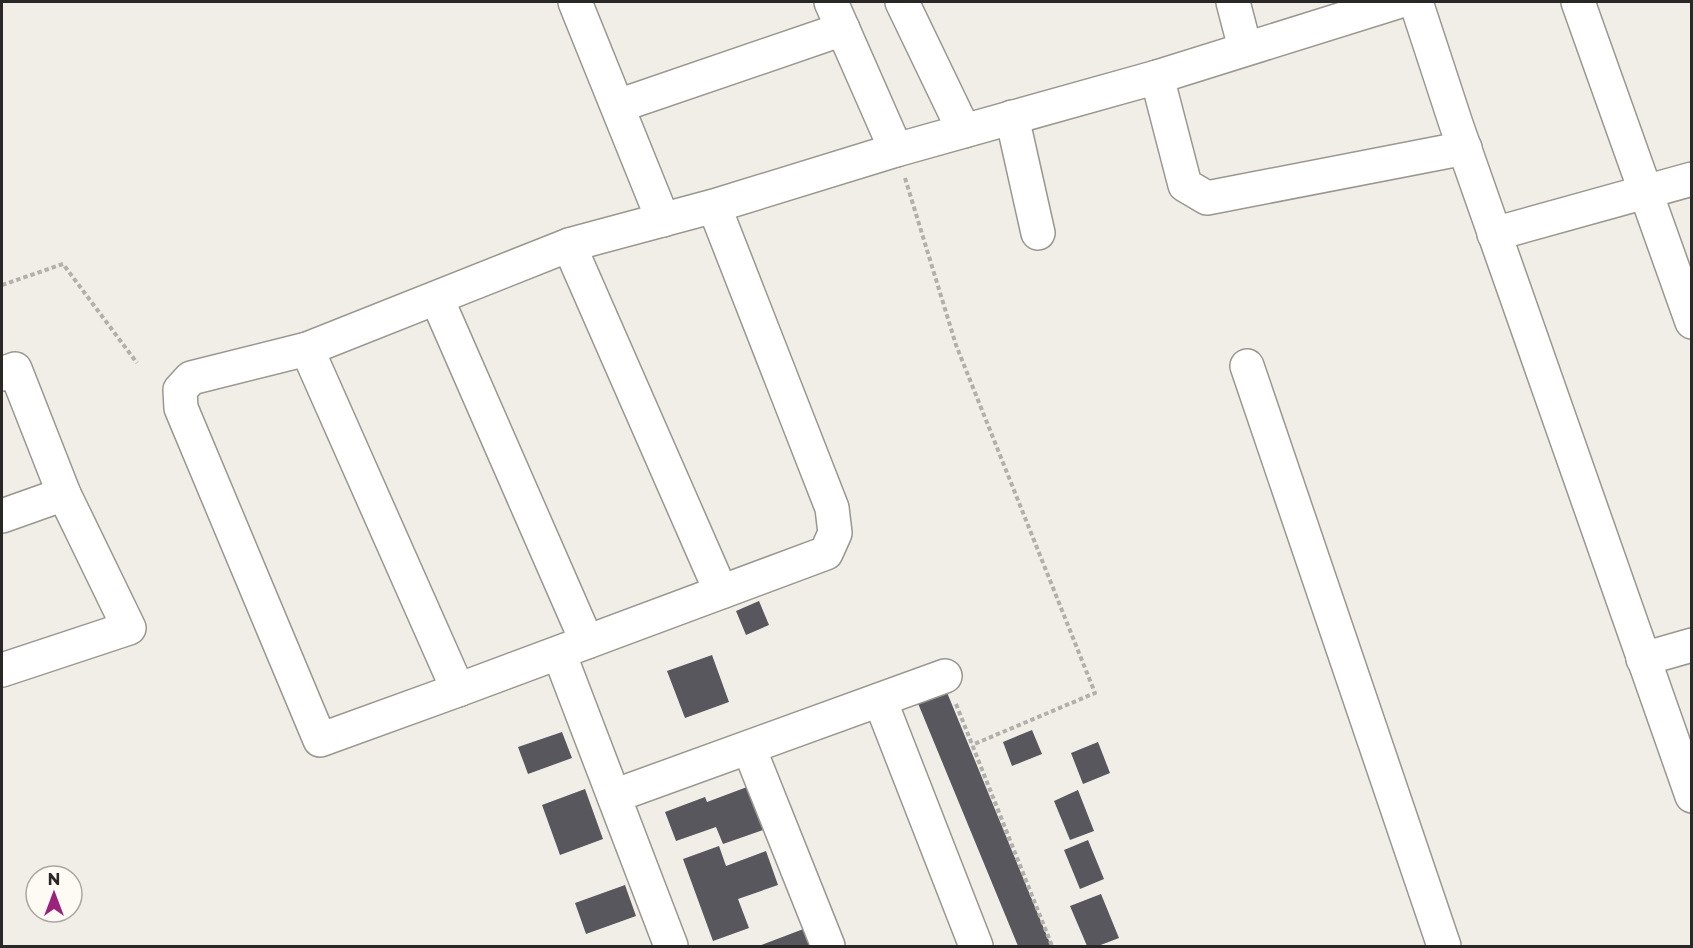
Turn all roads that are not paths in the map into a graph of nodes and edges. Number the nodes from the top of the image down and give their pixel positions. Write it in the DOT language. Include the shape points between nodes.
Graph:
graph roads {
  1 [pos="575,2"];
  2 [pos="902,2"];
  3 [pos="1233,2"];
  4 [pos="1397,2"];
  5 [pos="1416,2"];
  6 [pos="1578,2"];
  7 [pos="837,15"];
  8 [pos="1245,48"];
  9 [pos="1157,77"];
  10 [pos="618,106"];
  11 [pos="1012,117"];
  12 [pos="964,130"];
  13 [pos="1465,148"];
  14 [pos="896,150"];
  15 [pos="1692,179"];
  16 [pos="1646,193"];
  17 [pos="714,206"];
  18 [pos="663,220"];
  19 [pos="1038,233"];
  20 [pos="1494,234"];
  21 [pos="569,245"];
  22 [pos="437,298"];
  23 [pos="1691,318"];
  24 [pos="307,349"];
  25 [pos="1246,366"];
  26 [pos="2,374"];
  27 [pos="64,494"];
  28 [pos="2,516"];
  29 [pos="721,592"];
  30 [pos="1692,645"];
  31 [pos="573,647"];
  32 [pos="1644,659"];
  33 [pos="2,670"];
  34 [pos="945,676"];
  35 [pos="458,690"];
  36 [pos="880,700"];
  37 [pos="749,748"];
  38 [pos="614,796"];
  39 [pos="1692,796"];
  40 [pos="671,946"];
  41 [pos="828,946"];
  42 [pos="976,946"];
  43 [pos="1444,946"];
  1 -- 10 [label="street"];
  2 -- 12 [label="street"];
  3 -- 8 [label="street"];
  4 -- 8 [label="street"];
  5 -- 13 [label="street"];
  6 -- 16 [label="street"];
  7 -- 10 [label="street"];
  7 -- 14 [label="street"];
  8 -- 9 [label="street"];
  9 -- 11 [label="street"];
  9 -- 13 [label="street" via="1185,185 1207,198"];
  10 -- 18 [label="street"];
  11 -- 12 [label="street"];
  11 -- 19 [label="street"];
  12 -- 14 [label="street"];
  13 -- 20 [label="street"];
  14 -- 17 [label="street"];
  15 -- 16 [label="street"];
  16 -- 20 [label="street"];
  16 -- 23 [label="street"];
  17 -- 18 [label="street"];
  17 -- 29 [label="street" via="832,508 835,533 825,553"];
  18 -- 21 [label="street"];
  20 -- 32 [label="street"];
  21 -- 22 [label="street"];
  21 -- 29 [label="street"];
  22 -- 24 [label="street"];
  22 -- 31 [label="street"];
  24 -- 35 [label="street"];
  24 -- 35 [label="street" via="191,378 180,390 182,408 321,740"];
  25 -- 43 [label="street"];
  26 -- 27 [label="street" via="15,369"];
  27 -- 28 [label="street"];
  27 -- 33 [label="street" via="129,628"];
  29 -- 31 [label="street"];
  30 -- 32 [label="street"];
  31 -- 35 [label="street"];
  31 -- 38 [label="street"];
  32 -- 39 [label="street"];
  34 -- 36 [label="street"];
  36 -- 37 [label="street"];
  36 -- 42 [label="street"];
  37 -- 38 [label="street"];
  37 -- 41 [label="street"];
  38 -- 40 [label="street"];
}
